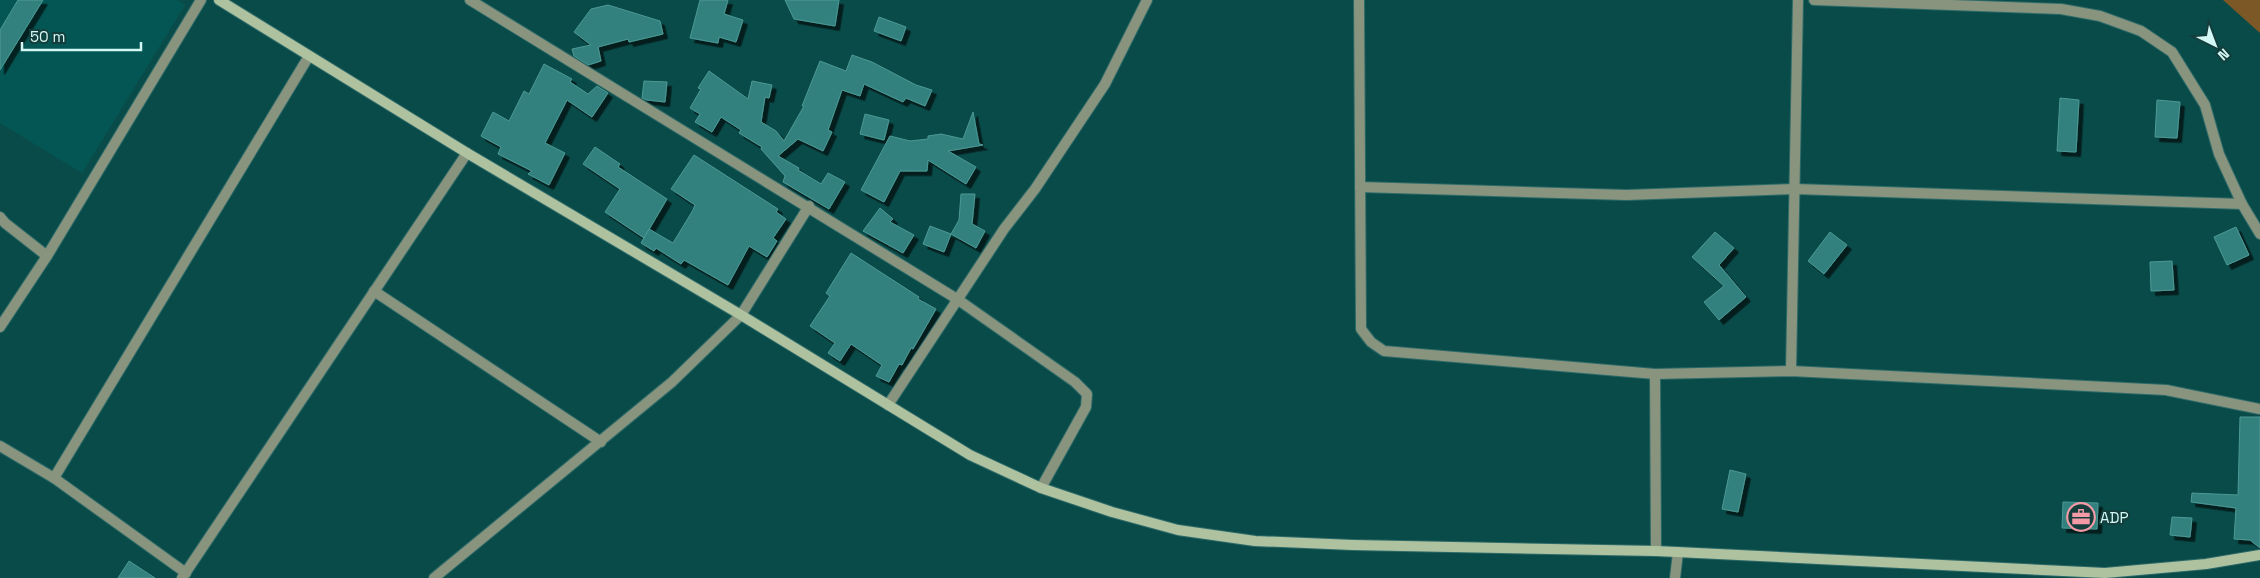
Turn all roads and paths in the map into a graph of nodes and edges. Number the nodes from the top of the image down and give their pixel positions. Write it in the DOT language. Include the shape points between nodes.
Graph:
graph roads {
  1 [pos="200,0"];
  2 [pos="218,0"];
  3 [pos="470,0"];
  4 [pos="1147,0"];
  5 [pos="1359,0"];
  6 [pos="1798,0"];
  7 [pos="1814,0"];
  8 [pos="309,56"];
  9 [pos="467,153"];
  10 [pos="1360,187"];
  11 [pos="1795,189"];
  12 [pos="2242,204"];
  13 [pos="809,206"];
  14 [pos="0,217"];
  15 [pos="2260,234"];
  16 [pos="47,256"];
  17 [pos="374,291"];
  18 [pos="957,300"];
  19 [pos="741,315"];
  20 [pos="0,327"];
  21 [pos="1791,371"];
  22 [pos="1655,374"];
  23 [pos="888,405"];
  24 [pos="2260,409"];
  25 [pos="601,442"];
  26 [pos="0,446"];
  27 [pos="54,478"];
  28 [pos="1042,488"];
  29 [pos="1656,551"];
  30 [pos="1678,552"];
  31 [pos="2260,555"];
  32 [pos="2105,573"];
  33 [pos="184,576"];
  34 [pos="434,578"];
  35 [pos="1675,578"];
  36 [pos="2122,578"];
  1 -- 16 [label="street"];
  2 -- 8 [label="main road"];
  3 -- 13 [label="street"];
  4 -- 18 [label="street" via="1105,84"];
  5 -- 10 [label="street"];
  6 -- 11 [label="street"];
  7 -- 12 [label="street" via="2062,9 2100,16 2141,31 2172,52 2205,105 2219,154"];
  8 -- 9 [label="main road"];
  8 -- 27 [label="street"];
  9 -- 17 [label="street"];
  9 -- 19 [label="main road"];
  10 -- 11 [label="street" via="1627,195"];
  10 -- 22 [label="street" via="1361,329 1370,342 1384,351"];
  11 -- 12 [label="street"];
  11 -- 21 [label="street"];
  12 -- 15 [label="street"];
  13 -- 18 [label="street"];
  13 -- 19 [label="street"];
  14 -- 16 [label="street"];
  16 -- 20 [label="street"];
  17 -- 25 [label="street"];
  17 -- 33 [label="street"];
  18 -- 23 [label="street"];
  18 -- 28 [label="street" via="1075,382 1087,394 1086,407"];
  19 -- 23 [label="main road"];
  19 -- 25 [label="street" via="672,382"];
  21 -- 22 [label="street"];
  21 -- 24 [label="street" via="2166,390"];
  22 -- 29 [label="street"];
  23 -- 28 [label="main road" via="970,454"];
  25 -- 34 [label="street"];
  26 -- 27 [label="street"];
  27 -- 33 [label="street"];
  28 -- 29 [label="main road" via="1178,530 1255,541"];
  29 -- 30 [label="main road"];
  30 -- 32 [label="main road"];
  30 -- 35 [label="street"];
  31 -- 32 [label="main road" via="2206,564"];
  32 -- 36 [label="street"];
}
